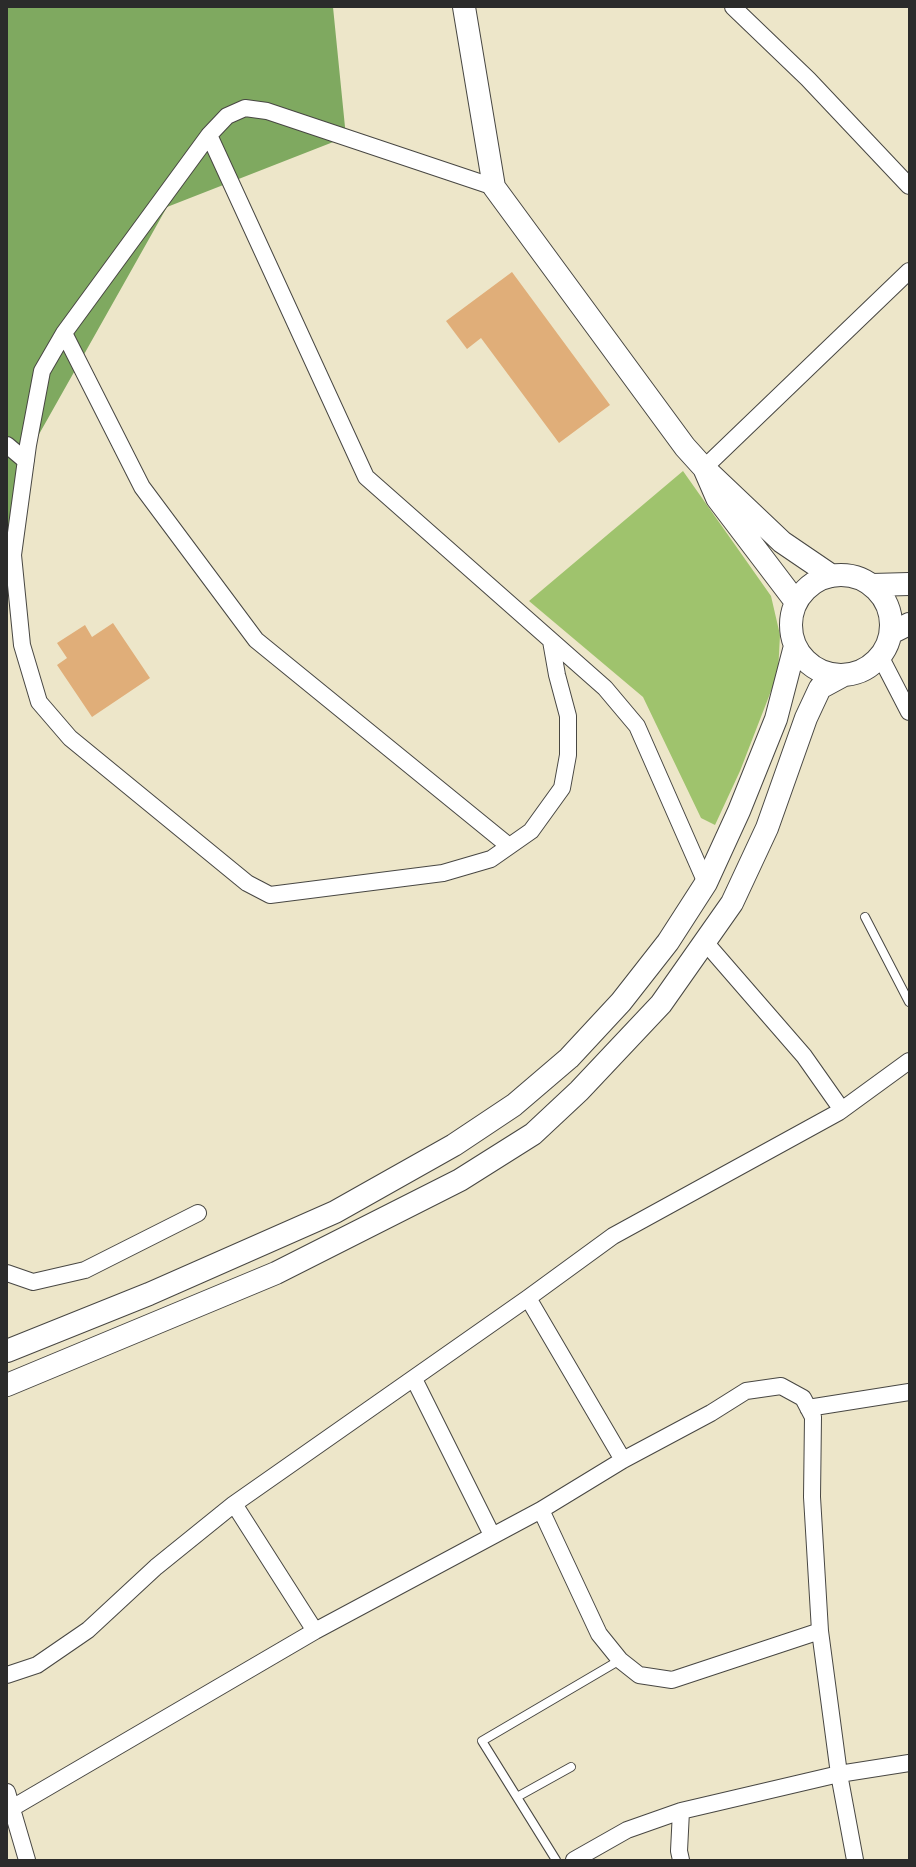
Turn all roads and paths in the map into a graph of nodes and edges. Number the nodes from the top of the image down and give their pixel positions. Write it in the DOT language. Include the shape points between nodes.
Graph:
graph roads {
  1 [pos="464,7"];
  2 [pos="733,7"];
  3 [pos="210,135"];
  4 [pos="909,186"];
  5 [pos="494,187"];
  6 [pos="909,271"];
  7 [pos="64,333"];
  8 [pos="7,445"];
  9 [pos="26,461"];
  10 [pos="704,468"];
  11 [pos="832,576"];
  12 [pos="909,584"];
  13 [pos="872,585"];
  14 [pos="796,602"];
  15 [pos="900,628"];
  16 [pos="551,641"];
  17 [pos="795,646"];
  18 [pos="880,656"];
  19 [pos="844,675"];
  20 [pos="909,712"];
  21 [pos="509,846"];
  22 [pos="706,883"];
  23 [pos="865,917"];
  24 [pos="705,942"];
  25 [pos="909,1002"];
  26 [pos="909,1061"];
  27 [pos="842,1110"];
  28 [pos="198,1213"];
  29 [pos="7,1273"];
  30 [pos="528,1298"];
  31 [pos="7,1351"];
  32 [pos="414,1379"];
  33 [pos="7,1385"];
  34 [pos="909,1392"];
  35 [pos="808,1408"];
  36 [pos="623,1460"];
  37 [pos="234,1504"];
  38 [pos="541,1510"];
  39 [pos="492,1535"];
  40 [pos="315,1631"];
  41 [pos="820,1631"];
  42 [pos="620,1660"];
  43 [pos="7,1675"];
  44 [pos="909,1763"];
  45 [pos="571,1767"];
  46 [pos="839,1774"];
  47 [pos="7,1792"];
  48 [pos="517,1797"];
  49 [pos="10,1810"];
  50 [pos="681,1811"];
  51 [pos="27,1860"];
  52 [pos="556,1860"];
  53 [pos="574,1860"];
  54 [pos="681,1860"];
  55 [pos="855,1860"];
  1 -- 5 [label="main road"];
  2 -- 4 [label="street" via="808,79"];
  3 -- 5 [label="street" via="227,116 245,108 267,110"];
  3 -- 7 [label="street"];
  3 -- 16 [label="street" via="366,477"];
  5 -- 10 [label="main road"];
  6 -- 10 [label="street"];
  7 -- 9 [label="street" via="42,371"];
  7 -- 21 [label="street" via="142,487 256,640"];
  8 -- 9 [label="street"];
  9 -- 21 [label="street" via="13,554 22,645 39,702 70,738 247,883 270,894 443,873 490,859"];
  10 -- 11 [label="main road" via="782,542"];
  10 -- 14 [label="main road" via="718,498"];
  11 -- 13 [label="main road" via="852,577"];
  11 -- 14 [label="main road" via="818,581 805,590"];
  12 -- 13 [label="main road"];
  13 -- 15 [label="main road" via="888,606 891,619"];
  14 -- 17 [label="main road" via="791,632"];
  15 -- 18 [label="main road"];
  16 -- 21 [label="street" via="568,716 565,775 562,788 531,832"];
  16 -- 22 [label="street" via="605,688 637,726"];
  17 -- 19 [label="main road" via="804,659 816,668 829,674"];
  17 -- 22 [label="main road" via="776,719 739,811"];
  18 -- 19 [label="main road" via="861,672"];
  18 -- 20 [label="street"];
  19 -- 24 [label="main road" via="820,688 806,718 768,828 732,903"];
  22 -- 31 [label="main road" via="668,942 621,1002 569,1058 514,1105 454,1145 335,1212 149,1294"];
  23 -- 25 [label="lane"];
  24 -- 27 [label="street" via="804,1056"];
  24 -- 33 [label="main road" via="661,1004 579,1091 532,1134 460,1180 276,1273"];
  26 -- 27 [label="street"];
  27 -- 30 [label="street" via="613,1236"];
  28 -- 29 [label="street" via="85,1270 33,1282"];
  30 -- 32 [label="street"];
  30 -- 36 [label="street"];
  32 -- 37 [label="street"];
  32 -- 39 [label="street"];
  34 -- 35 [label="street"];
  35 -- 36 [label="street" via="803,1398 781,1386 746,1391 711,1413"];
  35 -- 41 [label="street" via="813,1417 812,1497"];
  36 -- 38 [label="street"];
  37 -- 40 [label="street"];
  37 -- 43 [label="street" via="156,1567 88,1630 37,1665"];
  38 -- 39 [label="street"];
  38 -- 42 [label="street" via="599,1634"];
  39 -- 40 [label="street"];
  40 -- 49 [label="street"];
  41 -- 42 [label="street" via="672,1680 638,1675"];
  41 -- 46 [label="street"];
  42 -- 48 [label="lane" via="482,1741"];
  44 -- 46 [label="street"];
  45 -- 48 [label="lane"];
  46 -- 50 [label="street"];
  46 -- 55 [label="street"];
  47 -- 49 [label="street"];
  48 -- 52 [label="lane"];
  49 -- 51 [label="street"];
  50 -- 53 [label="street" via="627,1830"];
  50 -- 54 [label="street"];
}
